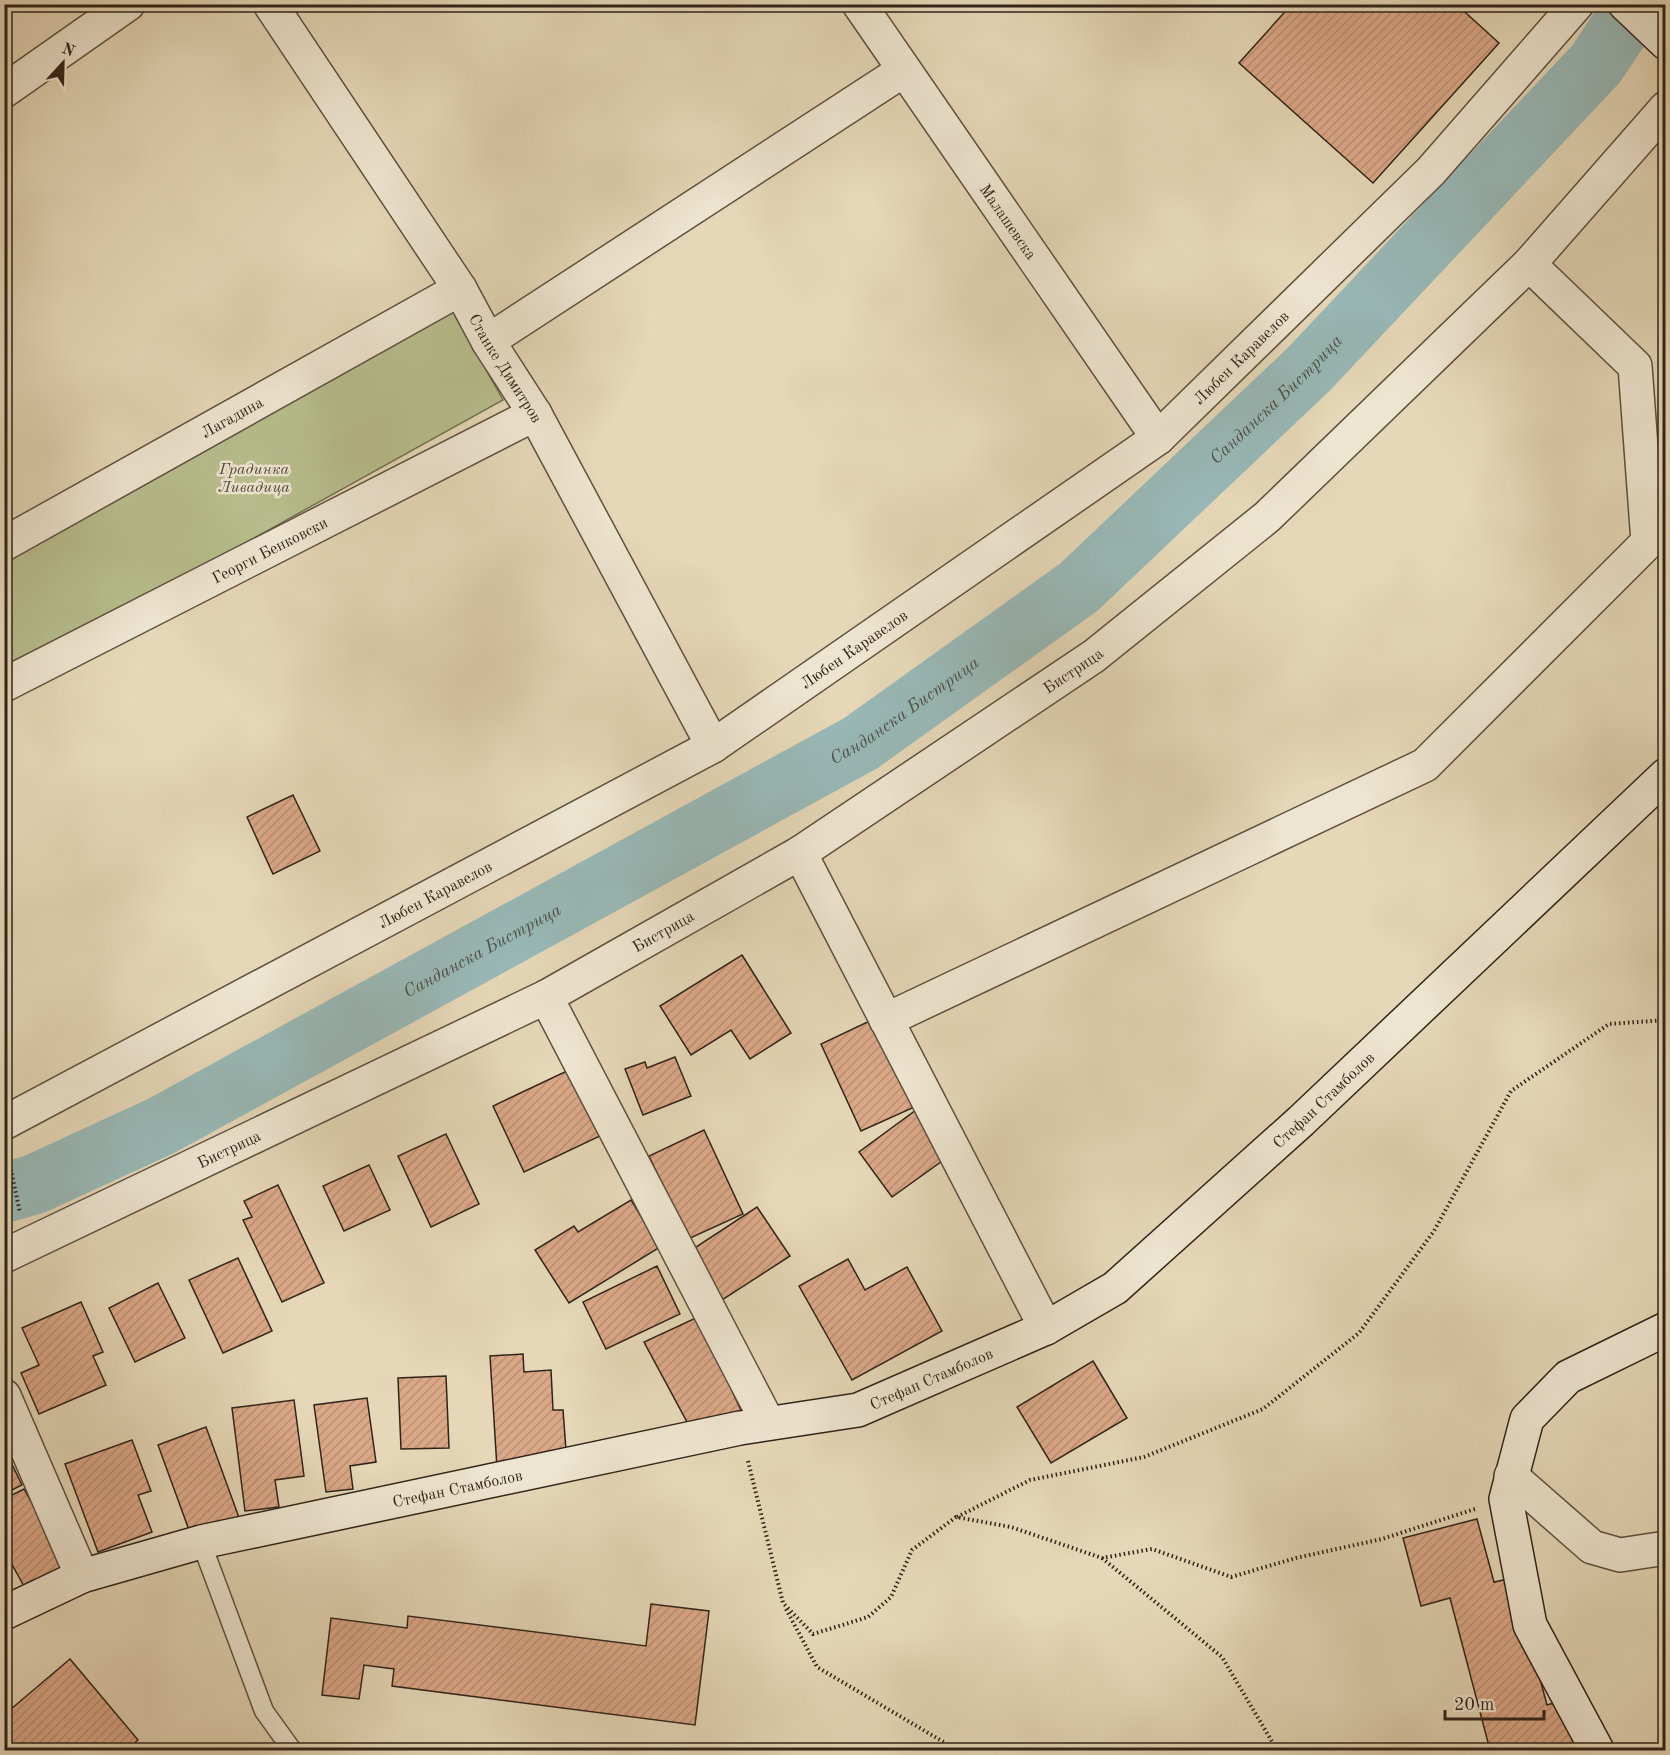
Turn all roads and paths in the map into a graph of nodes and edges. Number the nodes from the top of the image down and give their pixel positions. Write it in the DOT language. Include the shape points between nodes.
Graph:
graph roads {
  1 [pos="128,4"];
  2 [pos="270,4"];
  3 [pos="859,4"];
  4 [pos="1577,4"];
  5 [pos="1625,4"];
  6 [pos="1665,43"];
  7 [pos="903,70"];
  8 [pos="4,91"];
  9 [pos="1665,108"];
  10 [pos="1529,264"];
  11 [pos="460,289"];
  12 [pos="488,341"];
  13 [pos="535,414"];
  14 [pos="1158,438"];
  15 [pos="4,544"];
  16 [pos="4,685"];
  17 [pos="713,746"];
  18 [pos="1665,775"];
  19 [pos="800,853"];
  20 [pos="546,997"];
  21 [pos="886,1020"];
  22 [pos="1665,1020"];
  23 [pos="6,1137"];
  24 [pos="16,1251"];
  25 [pos="1046,1328"];
  26 [pos="1665,1329"];
  27 [pos="4,1396"];
  28 [pos="754,1425"];
  29 [pos="1508,1488"];
  30 [pos="956,1517"];
  31 [pos="201,1542"];
  32 [pos="1665,1548"];
  33 [pos="1102,1558"];
  34 [pos="82,1576"];
  35 [pos="783,1603"];
  36 [pos="4,1613"];
  37 [pos="291,1750"];
  38 [pos="957,1750"];
  39 [pos="1277,1750"];
  40 [pos="1597,1750"];
  1 -- 8 [label="street"];
  2 -- 11 [label="street, Станке Димитров"];
  3 -- 7 [label="street, Малашевска"];
  4 -- 14 [label="street, Любен Каравелов" via="1431,171"];
  5 -- 6 [label="street"];
  7 -- 12 [label="street"];
  7 -- 14 [label="street, Малашевска"];
  9 -- 10 [label="street, Бистрица"];
  10 -- 19 [label="street, Бистрица" via="1267,517 1094,656"];
  10 -- 21 [label="street" via="1635,366 1648,542 1425,765"];
  11 -- 12 [label="street, Станке Димитров"];
  11 -- 15 [label="street, Лагадина"];
  12 -- 13 [label="street, Станке Димитров"];
  13 -- 16 [label="street, Георги Бенковски"];
  13 -- 17 [label="street, Станке Димитров"];
  14 -- 17 [label="street, Любен Каравелов"];
  17 -- 23 [label="street, Любен Каравелов"];
  18 -- 25 [label="street, Стефан Стамболов" via="1292,1129 1115,1288"];
  19 -- 20 [label="street, Бистрица"];
  19 -- 21 [label="street"];
  20 -- 24 [label="street, Бистрица"];
  20 -- 28 [label="street"];
  21 -- 25 [label="street"];
  22 -- 30 [label="path" via="1609,1024 1511,1091 1434,1231 1359,1333 1263,1409 1144,1457 1030,1480"];
  23 -- 24 [label="path"];
  25 -- 28 [label="street, Стефан Стамболов" via="858,1410"];
  26 -- 29 [label="street" via="1568,1377 1527,1419"];
  27 -- 34 [label="street"];
  28 -- 31 [label="street, Стефан Стамболов"];
  28 -- 35 [label="path"];
  29 -- 32 [label="street" via="1592,1547 1620,1555"];
  29 -- 33 [label="path" via="1382,1539 1231,1577 1152,1549"];
  29 -- 40 [label="street" via="1530,1625"];
  30 -- 33 [label="path" via="1011,1527"];
  30 -- 35 [label="path" via="912,1550 891,1597 868,1617 813,1634"];
  31 -- 34 [label="street, Стефан Стамболов"];
  31 -- 37 [label="lane" via="264,1711"];
  33 -- 39 [label="path" via="1222,1657"];
  34 -- 36 [label="street, Стефан Стамболов"];
  35 -- 38 [label="path" via="817,1666"];
}
